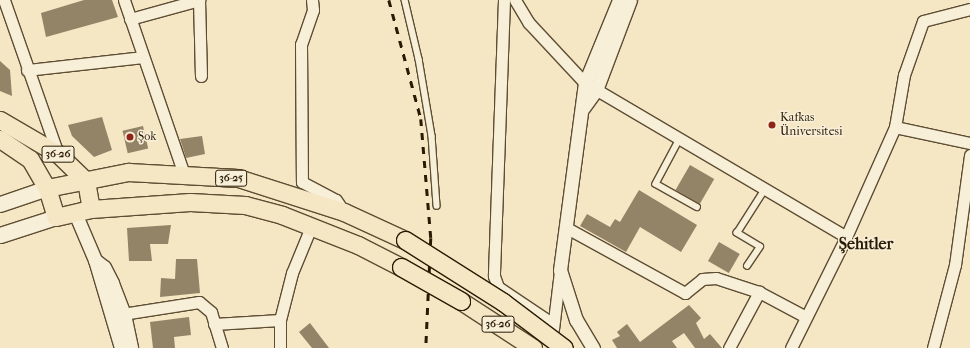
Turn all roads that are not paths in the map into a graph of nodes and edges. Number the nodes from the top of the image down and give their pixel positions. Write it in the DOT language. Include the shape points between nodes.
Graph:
graph roads {
  1 [pos="4,0"];
  2 [pos="124,0"];
  3 [pos="199,0"];
  4 [pos="312,0"];
  5 [pos="405,0"];
  6 [pos="504,0"];
  7 [pos="515,0"];
  8 [pos="619,0"];
  9 [pos="630,0"];
  10 [pos="970,9"];
  11 [pos="130,19"];
  12 [pos="142,57"];
  13 [pos="26,70"];
  14 [pos="201,76"];
  15 [pos="584,82"];
  16 [pos="596,90"];
  17 [pos="583,108"];
  18 [pos="0,120"];
  19 [pos="895,127"];
  20 [pos="0,139"];
  21 [pos="680,139"];
  22 [pos="970,143"];
  23 [pos="58,154"];
  24 [pos="970,155"];
  25 [pos="184,174"];
  26 [pos="86,181"];
  27 [pos="46,188"];
  28 [pos="967,188"];
  29 [pos="765,189"];
  30 [pos="0,204"];
  31 [pos="437,206"];
  32 [pos="696,207"];
  33 [pos="91,209"];
  34 [pos="344,212"];
  35 [pos="75,213"];
  36 [pos="56,217"];
  37 [pos="311,227"];
  38 [pos="565,227"];
  39 [pos="0,235"];
  40 [pos="846,237"];
  41 [pos="747,266"];
  42 [pos="560,270"];
  43 [pos="759,292"];
  44 [pos="461,301"];
  45 [pos="119,315"];
  46 [pos="806,317"];
  47 [pos="280,320"];
  48 [pos="214,324"];
  49 [pos="553,324"];
  50 [pos="937,347"];
  51 [pos="121,348"];
  52 [pos="131,348"];
  53 [pos="222,348"];
  54 [pos="280,348"];
  55 [pos="533,348"];
  56 [pos="551,348"];
  57 [pos="564,348"];
  58 [pos="593,348"];
  59 [pos="729,348"];
  60 [pos="791,348"];
  1 -- 13 [label="street"];
  2 -- 11 [label="street"];
  3 -- 11 [label="street"];
  3 -- 14 [label="street"];
  4 -- 34 [label="street" via="313,10 301,44 302,182 336,200"];
  5 -- 31 [label="lane" via="419,59 432,136"];
  6 -- 49 [label="street" via="494,276 498,287"];
  7 -- 15 [label="street" via="529,23"];
  8 -- 15 [label="street"];
  9 -- 16 [label="street"];
  10 -- 19 [label="street" via="923,21 904,75"];
  11 -- 12 [label="street"];
  12 -- 13 [label="street"];
  12 -- 25 [label="street"];
  13 -- 23 [label="street"];
  15 -- 16 [label="street"];
  15 -- 17 [label="street"];
  16 -- 17 [label="street"];
  16 -- 21 [label="street"];
  17 -- 38 [label="street"];
  18 -- 23 [label="main road, 36-26"];
  19 -- 22 [label="street"];
  19 -- 40 [label="street"];
  20 -- 27 [label="main road, 36-26" via="30,159"];
  21 -- 29 [label="street"];
  21 -- 32 [label="lane" via="656,184"];
  23 -- 26 [label="main road, 36-26"];
  24 -- 28 [label="street"];
  25 -- 26 [label="main road, 36-25" via="128,172"];
  25 -- 34 [label="main road, 36-25" via="238,178"];
  26 -- 27 [label="main road, 36-25"];
  26 -- 33 [label="main road"];
  27 -- 30 [label="main road"];
  27 -- 36 [label="main road, 36-26"];
  28 -- 50 [label="street" via="955,265"];
  29 -- 40 [label="street"];
  29 -- 41 [label="lane" via="737,233 760,247"];
  33 -- 35 [label="main road, 36-25"];
  33 -- 37 [label="main road, 36-25" via="190,202 245,205"];
  34 -- 57 [label="main road, 36-25, bridge" via="405,240 503,302"];
  35 -- 36 [label="main road, 36-25"];
  35 -- 45 [label="street" via="95,260 96,273"];
  36 -- 39 [label="main road"];
  37 -- 44 [label="main road, 36-25, bridge" via="401,266"];
  37 -- 47 [label="street" via="292,273"];
  38 -- 42 [label="street"];
  38 -- 43 [label="street" via="685,293 710,277"];
  40 -- 46 [label="street"];
  42 -- 49 [label="street"];
  42 -- 58 [label="street" via="576,320"];
  43 -- 46 [label="street"];
  43 -- 59 [label="street"];
  44 -- 55 [label="main road, 36-26"];
  45 -- 48 [label="street" via="199,302 211,312"];
  45 -- 51 [label="street"];
  45 -- 52 [label="street"];
  46 -- 60 [label="street"];
  47 -- 48 [label="street"];
  47 -- 54 [label="street"];
  48 -- 53 [label="street"];
  49 -- 56 [label="street"];
}
